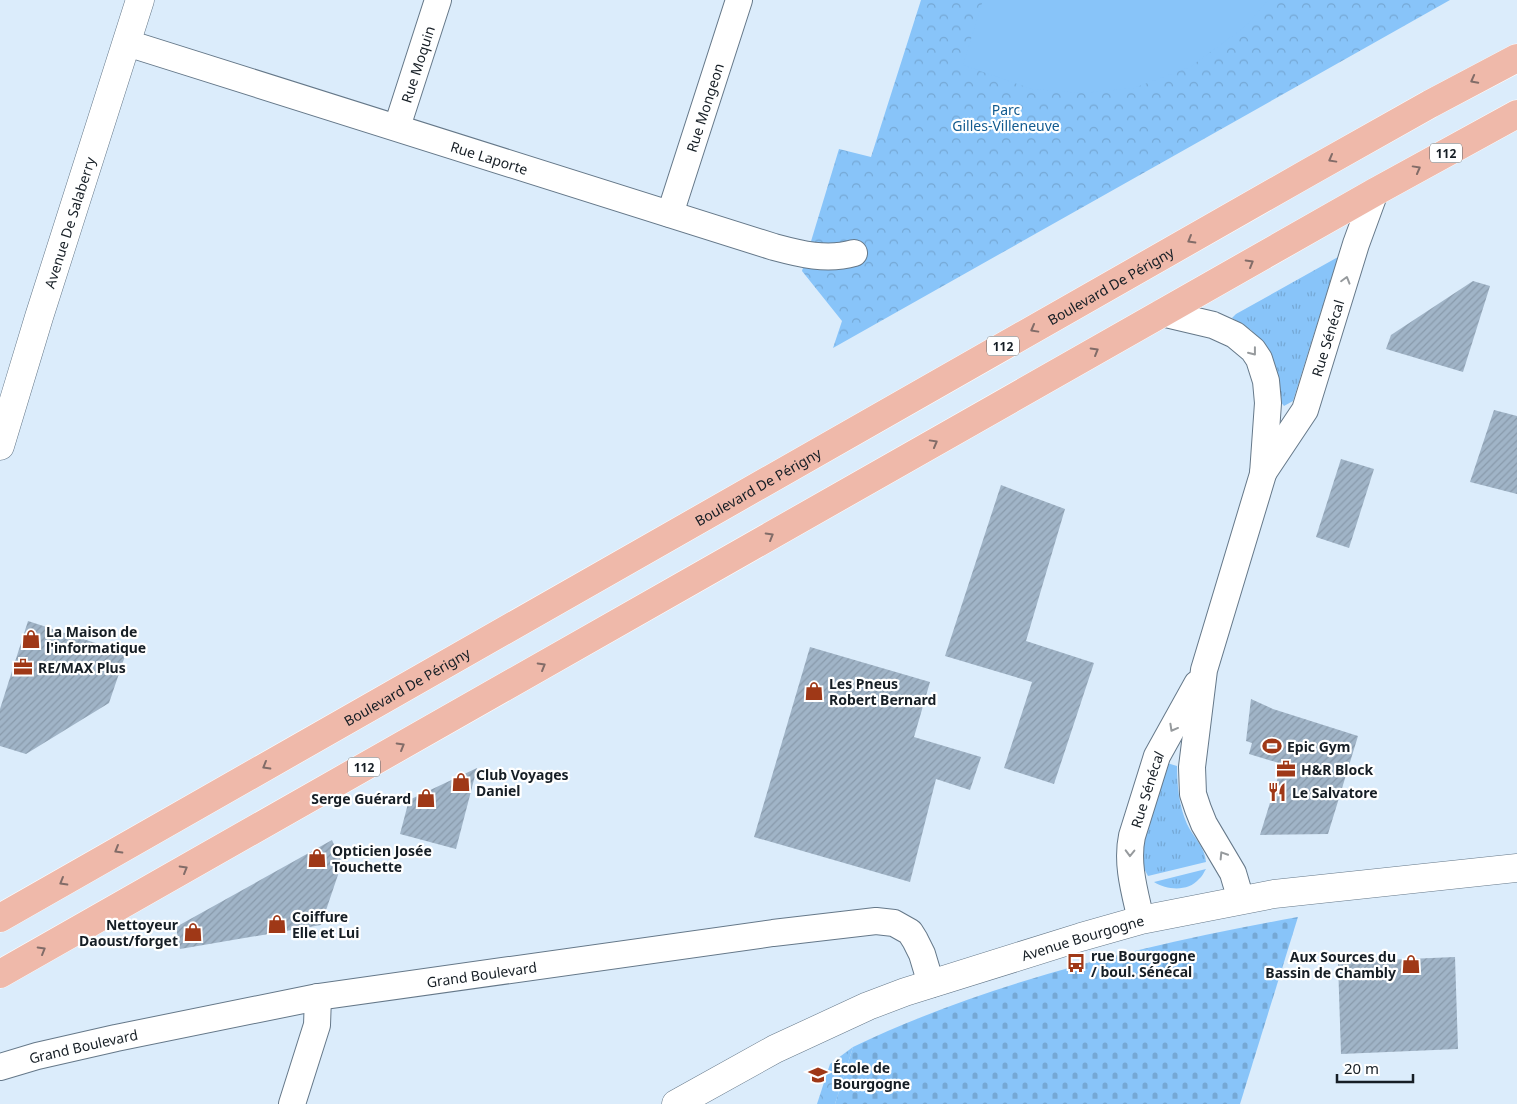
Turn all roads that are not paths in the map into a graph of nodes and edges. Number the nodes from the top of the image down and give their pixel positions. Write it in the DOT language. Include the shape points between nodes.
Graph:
graph roads {
  1 [pos="140,0"];
  2 [pos="438,0"];
  3 [pos="739,0"];
  4 [pos="127,43"];
  5 [pos="1517,58"];
  6 [pos="1517,114"];
  7 [pos="397,127"];
  8 [pos="1375,192"];
  9 [pos="670,214"];
  10 [pos="854,253"];
  11 [pos="1162,313"];
  12 [pos="0,446"];
  13 [pos="1263,474"];
  14 [pos="1204,670"];
  15 [pos="1517,868"];
  16 [pos="1241,900"];
  17 [pos="0,918"];
  18 [pos="1141,920"];
  19 [pos="0,974"];
  20 [pos="931,984"];
  21 [pos="318,997"];
  22 [pos="0,1068"];
  23 [pos="292,1104"];
  24 [pos="676,1104"];
  1 -- 4 [label="street, Avenue De Salaberry"];
  2 -- 7 [label="street, Rue Moquin"];
  3 -- 9 [label="street, Rue Mongeon"];
  4 -- 7 [label="street, Rue Laporte"];
  4 -- 12 [label="street, Avenue De Salaberry"];
  5 -- 17 [label="main road, Boulevard De Périgny / 112, one-way" via="1302,176"];
  8 -- 6 [label="main road, 112, one-way"];
  7 -- 9 [label="street, Rue Laporte"];
  11 -- 8 [label="main road, 112, one-way"];
  13 -- 8 [label="street, Rue Sénécal, one-way" via="1305,410"];
  9 -- 10 [label="street, Rue Laporte" via="791,252 822,257"];
  11 -- 13 [label="street, Rue Sénécal, one-way" via="1229,332 1244,341 1259,359 1268,394"];
  19 -- 11 [label="main road, 112, one-way"];
  13 -- 14 [label="street, Rue Sénécal"];
  16 -- 14 [label="street, Rue Sénécal, one-way" via="1233,873 1204,824 1193,794 1192,767"];
  14 -- 18 [label="street, Rue Sénécal, one-way" via="1157,756 1132,836 1130,864"];
  15 -- 16 [label="street, Avenue Bourgogne" via="1354,884"];
  16 -- 18 [label="street, Avenue Bourgogne"];
  18 -- 20 [label="street, Avenue Bourgogne"];
  20 -- 21 [label="street, Grand Boulevard" via="922,954 910,932 894,923 876,921"];
  20 -- 24 [label="street, Avenue Bourgogne" via="868,1006 775,1049"];
  21 -- 22 [label="street, Grand Boulevard" via="106,1040"];
  21 -- 23 [label="street" via="316,1025"];
}
